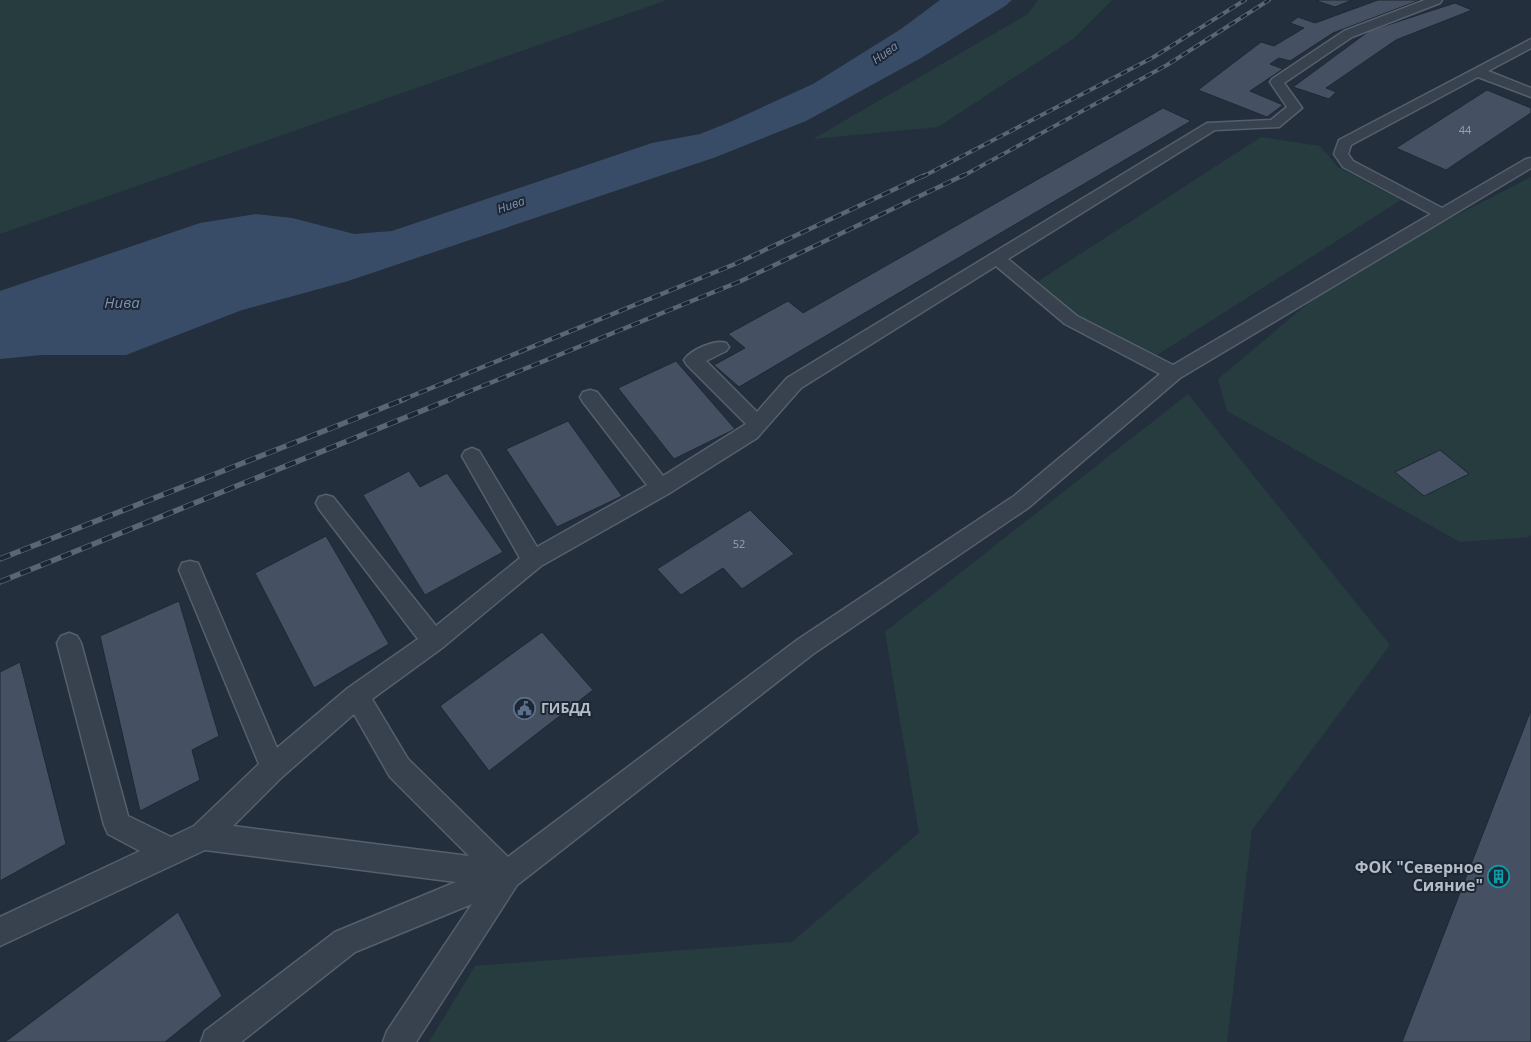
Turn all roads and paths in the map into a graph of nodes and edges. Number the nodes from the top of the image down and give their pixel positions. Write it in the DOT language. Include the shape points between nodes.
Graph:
graph roads {
  1 [pos="1436,0"];
  2 [pos="1531,43"];
  3 [pos="1477,72"];
  4 [pos="1531,93"];
  5 [pos="1531,162"];
  6 [pos="1444,215"];
  7 [pos="996,258"];
  8 [pos="720,347"];
  9 [pos="1173,373"];
  10 [pos="590,397"];
  11 [pos="758,424"];
  12 [pos="472,456"];
  13 [pos="661,488"];
  14 [pos="326,503"];
  15 [pos="533,560"];
  16 [pos="190,570"];
  17 [pos="434,641"];
  18 [pos="69,642"];
  19 [pos="357,696"];
  20 [pos="273,768"];
  21 [pos="204,836"];
  22 [pos="170,850"];
  23 [pos="507,875"];
  24 [pos="0,932"];
  25 [pos="216,1042"];
  26 [pos="398,1042"];
  1 -- 7 [label="lane" via="1348,34 1277,82 1295,108 1274,124 1212,126"];
  2 -- 3 [label="lane"];
  3 -- 4 [label="lane"];
  3 -- 6 [label="lane" via="1344,143 1341,154 1348,164"];
  5 -- 6 [label="lane"];
  6 -- 9 [label="lane"];
  7 -- 9 [label="lane" via="1071,320"];
  7 -- 11 [label="lane" via="794,383"];
  8 -- 11 [label="lane" via="693,360"];
  9 -- 23 [label="lane" via="1021,502 806,647"];
  10 -- 13 [label="lane"];
  11 -- 13 [label="lane" via="750,433"];
  12 -- 15 [label="lane"];
  13 -- 15 [label="lane"];
  14 -- 17 [label="lane"];
  15 -- 17 [label="lane"];
  16 -- 20 [label="lane"];
  17 -- 19 [label="lane"];
  18 -- 22 [label="lane" via="116,825"];
  19 -- 20 [label="lane"];
  19 -- 23 [label="lane" via="399,768"];
  20 -- 21 [label="lane"];
  21 -- 22 [label="lane"];
  21 -- 23 [label="lane"];
  22 -- 24 [label="lane"];
  23 -- 25 [label="lane" via="345,942"];
  23 -- 26 [label="lane"];
}
